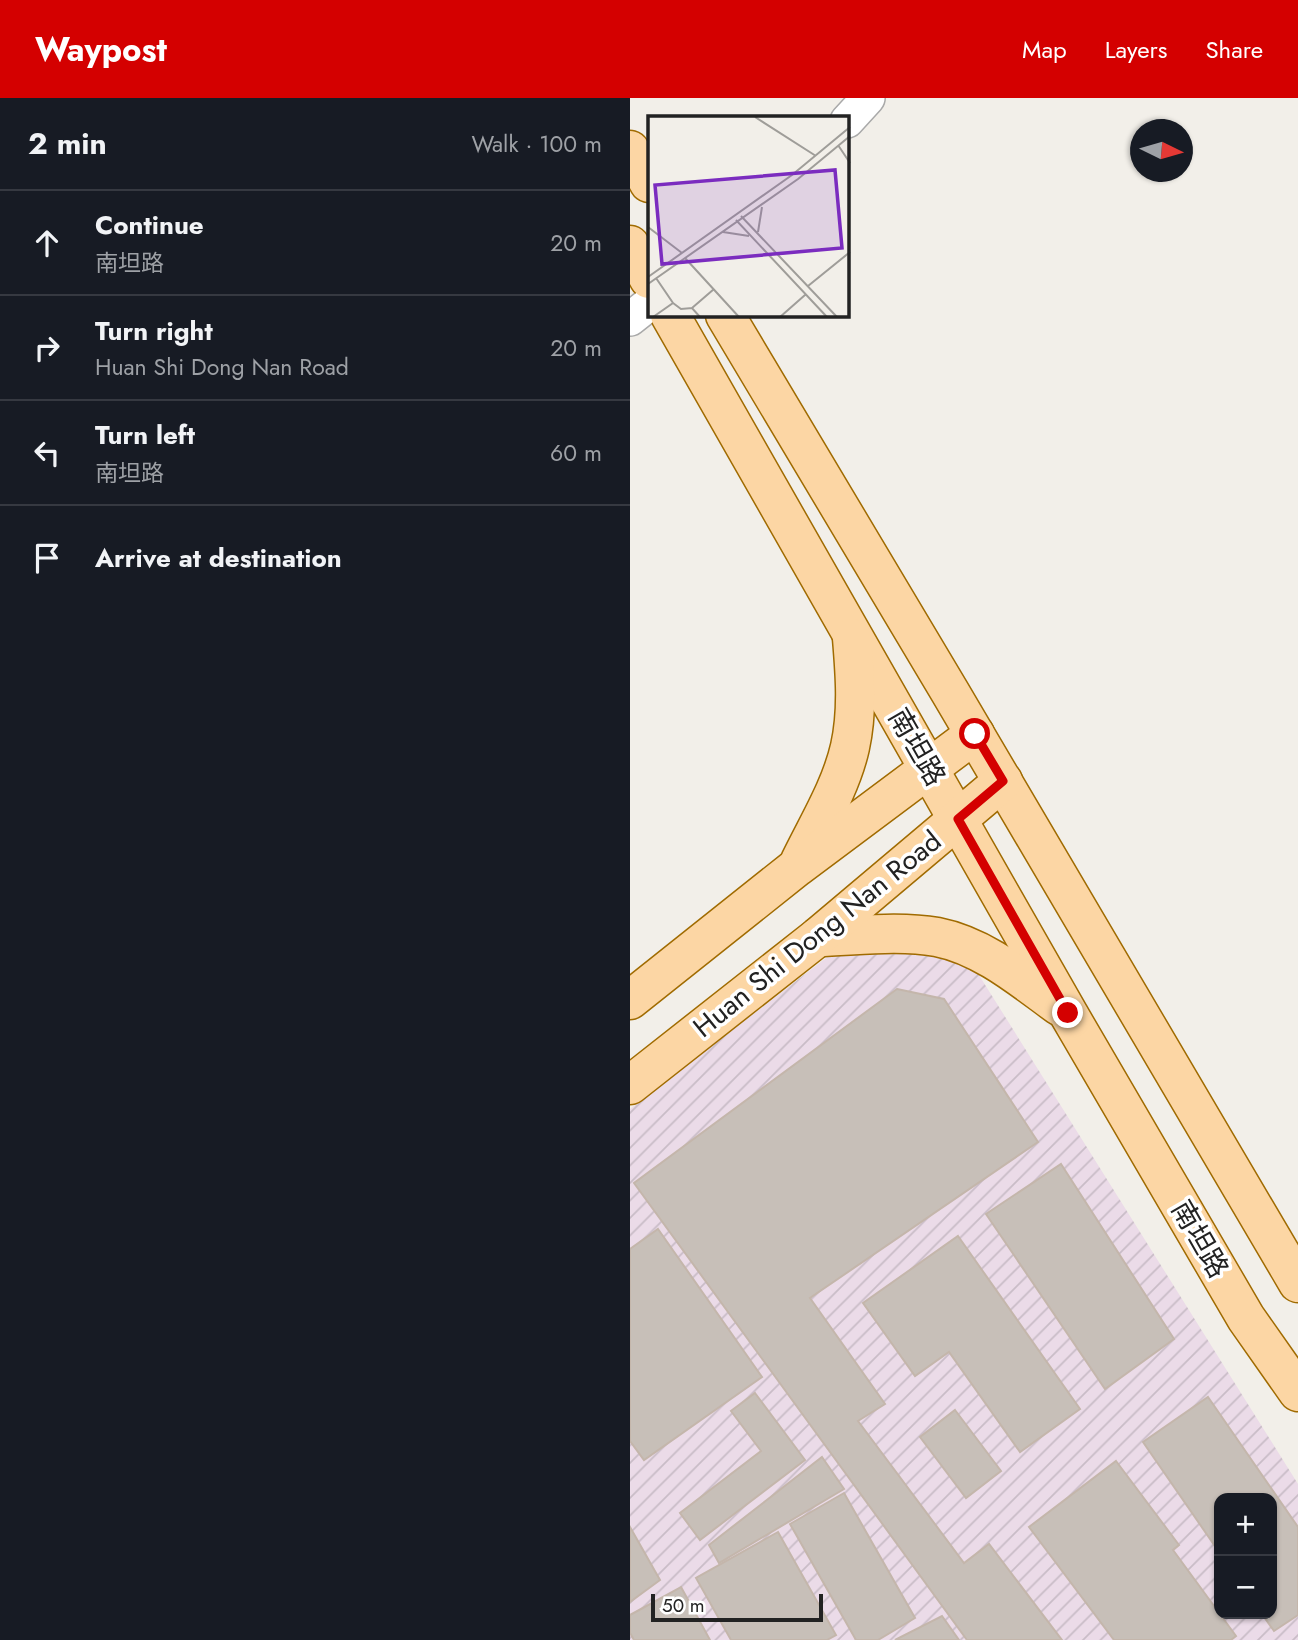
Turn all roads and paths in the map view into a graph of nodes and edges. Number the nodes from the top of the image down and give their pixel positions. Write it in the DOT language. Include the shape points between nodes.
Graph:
graph roads {
  1 [pos="868,98"];
  2 [pos="849,119"];
  3 [pos="630,150"];
  4 [pos="648,181"];
  5 [pos="630,245"];
  6 [pos="648,277"];
  7 [pos="648,305"];
  8 [pos="671,317"];
  9 [pos="726,317"];
  10 [pos="630,319"];
  11 [pos="852,633"];
  12 [pos="975,734"];
  13 [pos="929,768"];
  14 [pos="1003,781"];
  15 [pos="958,819"];
  16 [pos="797,867"];
  17 [pos="818,937"];
  18 [pos="630,1000"];
  19 [pos="1068,1013"];
  20 [pos="630,1085"];
  21 [pos="1298,1283"];
  22 [pos="1298,1392"];
  1 -- 2 [label="street"];
  3 -- 4 [label="main road"];
  5 -- 6 [label="main road"];
  7 -- 10 [label="street"];
  8 -- 11 [label="main road, 南坦路"];
  9 -- 12 [label="main road, 南坦路"];
  11 -- 13 [label="main road, 南坦路"];
  11 -- 16 [label="main road" via="855,689 850,746 840,780"];
  12 -- 13 [label="main road"];
  12 -- 14 [label="main road, 南坦路"];
  13 -- 15 [label="main road, 南坦路"];
  13 -- 16 [label="main road"];
  14 -- 15 [label="main road, Huan Shi Dong Nan Road"];
  14 -- 21 [label="main road, 南坦路"];
  15 -- 17 [label="main road, Huan Shi Dong Nan Road"];
  15 -- 19 [label="main road, 南坦路"];
  16 -- 18 [label="main road"];
  17 -- 19 [label="main road" via="938,937 977,951"];
  17 -- 20 [label="main road, Huan Shi Dong Nan Road"];
  19 -- 22 [label="main road, 南坦路" via="1246,1318"];
}
